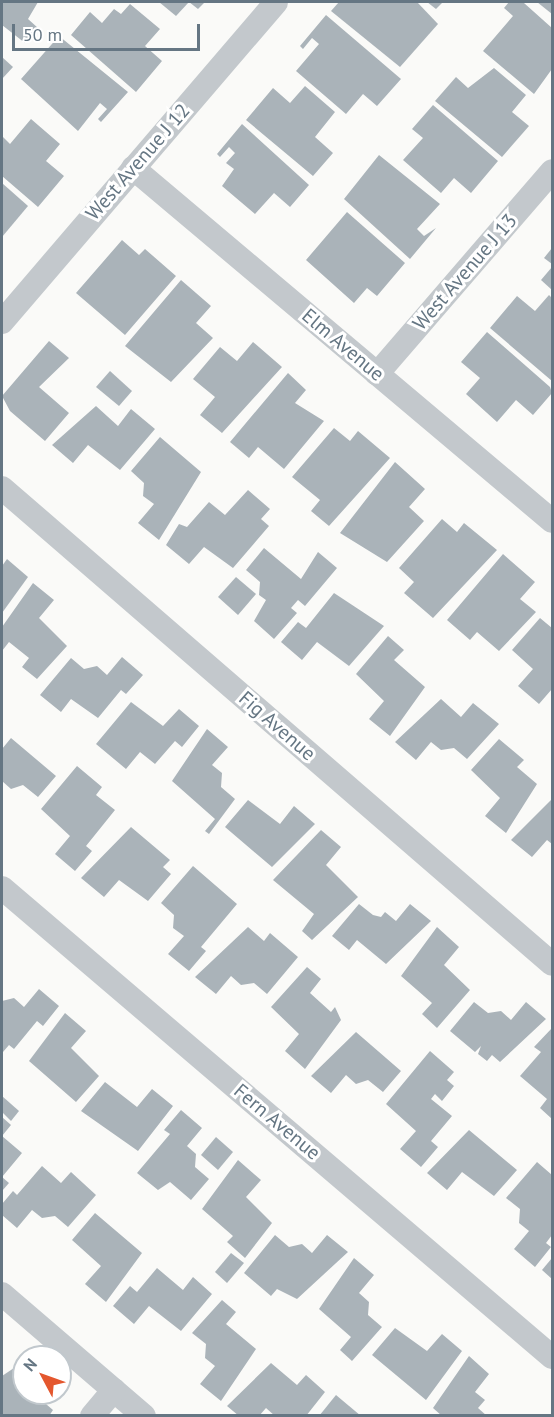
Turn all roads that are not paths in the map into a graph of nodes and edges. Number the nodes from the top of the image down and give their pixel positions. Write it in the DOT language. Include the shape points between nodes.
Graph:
graph roads {
  1 [pos="276,2"];
  2 [pos="133,168"];
  3 [pos="552,171"];
  4 [pos="2,322"];
  5 [pos="377,374"];
  6 [pos="2,488"];
  7 [pos="552,521"];
  8 [pos="2,888"];
  9 [pos="552,964"];
  10 [pos="2,1293"];
  11 [pos="552,1357"];
  12 [pos="114,1390"];
  13 [pos="93,1416"];
  14 [pos="144,1416"];
  1 -- 2 [label="street, West Avenue J 12"];
  2 -- 4 [label="street, West Avenue J 12"];
  2 -- 5 [label="street, Elm Avenue"];
  3 -- 5 [label="street, West Avenue J 13"];
  5 -- 7 [label="street, Elm Avenue"];
  6 -- 9 [label="street, Fig Avenue"];
  8 -- 11 [label="street, Fern Avenue"];
  10 -- 12 [label="street"];
  12 -- 13 [label="street"];
  12 -- 14 [label="street"];
}
